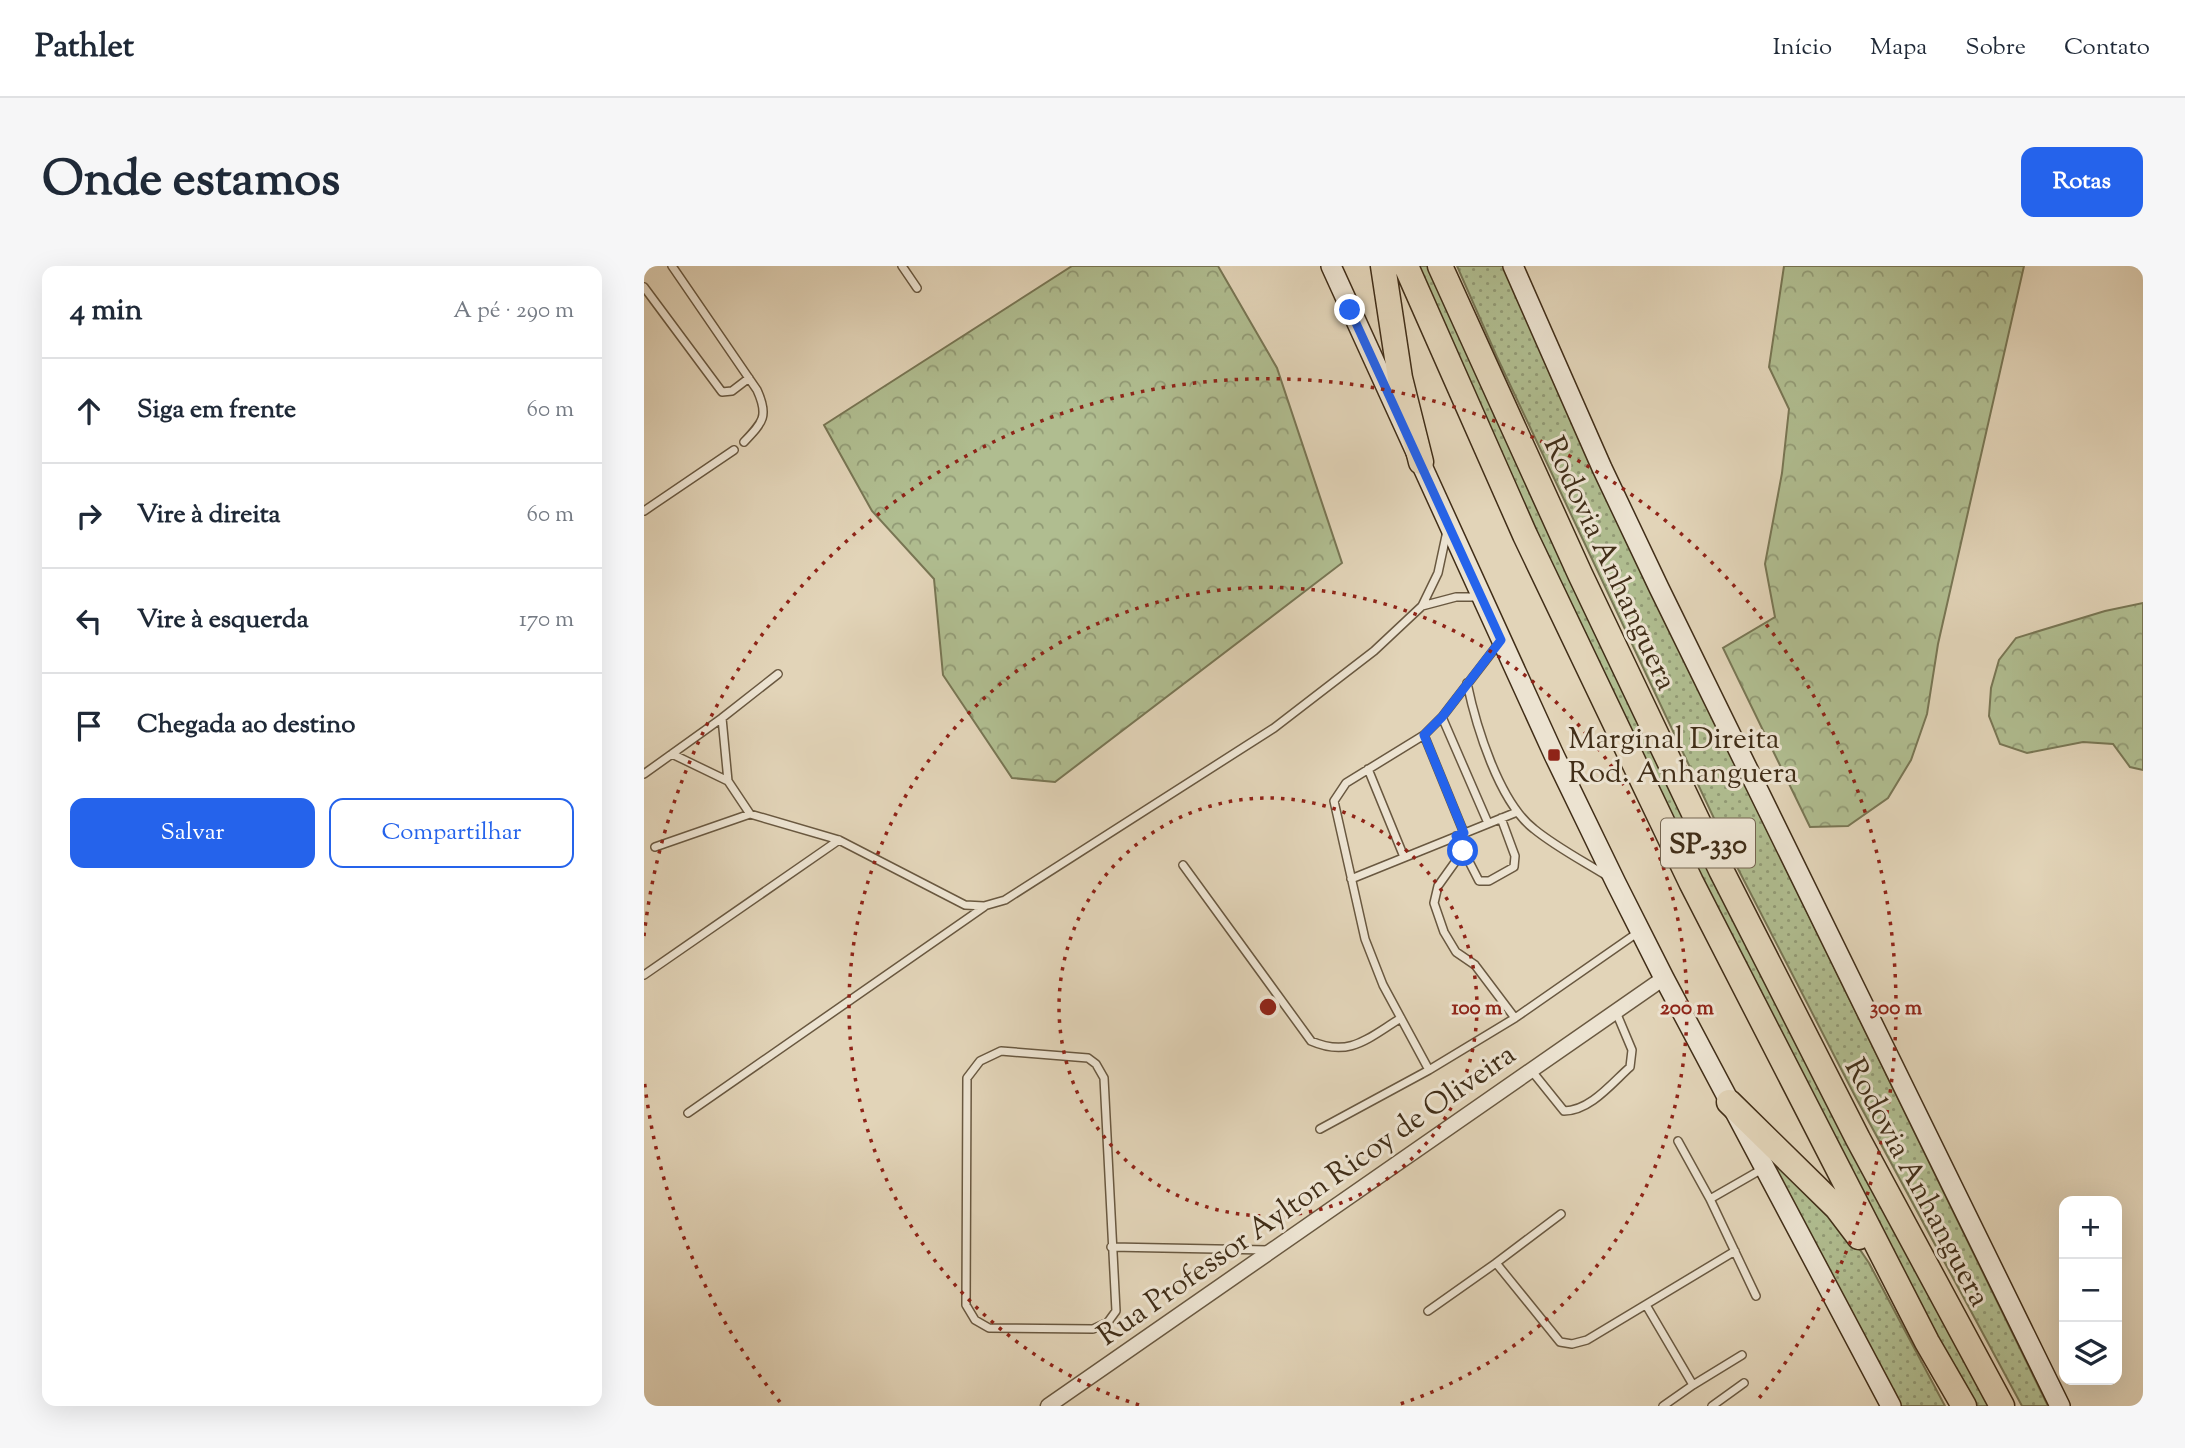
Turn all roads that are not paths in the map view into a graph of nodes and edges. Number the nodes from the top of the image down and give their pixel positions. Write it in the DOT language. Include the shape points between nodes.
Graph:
graph roads {
  1 [pos="672,266"];
  2 [pos="902,266"];
  3 [pos="1331,266"];
  4 [pos="1383,266"];
  5 [pos="1406,266"];
  6 [pos="1440,266"];
  7 [pos="1513,266"];
  8 [pos="644,287"];
  9 [pos="917,288"];
  10 [pos="749,379"];
  11 [pos="744,442"];
  12 [pos="734,450"];
  13 [pos="1421,462"];
  14 [pos="644,511"];
  15 [pos="1448,524"];
  16 [pos="1481,597"];
  17 [pos="1422,607"];
  18 [pos="1501,640"];
  19 [pos="778,674"];
  20 [pos="1467,683"];
  21 [pos="1442,717"];
  22 [pos="722,718"];
  23 [pos="1424,735"];
  24 [pos="672,754"];
  25 [pos="1368,769"];
  26 [pos="644,774"];
  27 [pos="728,781"];
  28 [pos="1517,811"];
  29 [pos="750,814"];
  30 [pos="1501,818"];
  31 [pos="1488,823"];
  32 [pos="1460,835"];
  33 [pos="839,840"];
  34 [pos="655,847"];
  35 [pos="1463,851"];
  36 [pos="1404,858"];
  37 [pos="1182,865"];
  38 [pos="1351,879"];
  39 [pos="1616,883"];
  40 [pos="984,906"];
  41 [pos="1640,930"];
  42 [pos="644,975"];
  43 [pos="1664,978"];
  44 [pos="1615,1012"];
  45 [pos="1401,1018"];
  46 [pos="1515,1018"];
  47 [pos="1429,1070"];
  48 [pos="1531,1070"];
  49 [pos="1729,1102"];
  50 [pos="688,1113"];
  51 [pos="1320,1129"];
  52 [pos="1678,1141"];
  53 [pos="1764,1167"];
  54 [pos="1710,1199"];
  55 [pos="1561,1214"];
  56 [pos="1111,1247"];
  57 [pos="1272,1250"];
  58 [pos="1735,1251"];
  59 [pos="1496,1263"];
  60 [pos="1756,1296"];
  61 [pos="1646,1305"];
  62 [pos="1428,1311"];
  63 [pos="1927,1342"];
  64 [pos="1742,1355"];
  65 [pos="1744,1383"];
  66 [pos="1693,1385"];
  67 [pos="1048,1406"];
  68 [pos="1663,1406"];
  69 [pos="1712,1406"];
  70 [pos="1891,1406"];
  71 [pos="1964,1406"];
  72 [pos="2002,1406"];
  73 [pos="2060,1406"];
  1 -- 10 [label="lane"];
  2 -- 9 [label="lane"];
  3 -- 13 [label="street"];
  4 -- 13 [label="highway" via="1400,378"];
  5 -- 63 [label="highway, SP-330" via="1525,535 1685,869"];
  6 -- 72 [label="highway, Rodovia Anhanguera / SP-330" via="1696,818 1858,1139"];
  7 -- 73 [label="street" via="1658,588"];
  8 -- 10 [label="lane" via="722,392"];
  10 -- 11 [label="lane" via="764,410 759,426"];
  12 -- 14 [label="lane"];
  13 -- 15 [label="street"];
  15 -- 16 [label="street"];
  15 -- 17 [label="lane" via="1437,573"];
  16 -- 17 [label="lane" via="1456,597"];
  16 -- 18 [label="street"];
  17 -- 40 [label="lane" via="1374,651 1274,728 1005,900"];
  18 -- 20 [label="lane"];
  18 -- 39 [label="street"];
  19 -- 22 [label="lane"];
  20 -- 21 [label="lane"];
  20 -- 28 [label="lane" via="1474,720"];
  21 -- 23 [label="lane"];
  21 -- 31 [label="lane"];
  22 -- 24 [label="lane"];
  22 -- 27 [label="lane"];
  23 -- 25 [label="lane"];
  23 -- 32 [label="lane"];
  24 -- 26 [label="lane"];
  24 -- 27 [label="lane"];
  25 -- 36 [label="lane"];
  25 -- 38 [label="lane" via="1346,783 1334,801"];
  27 -- 29 [label="lane"];
  28 -- 30 [label="lane"];
  28 -- 39 [label="lane" via="1533,829"];
  29 -- 33 [label="lane"];
  29 -- 34 [label="lane"];
  30 -- 31 [label="lane"];
  30 -- 35 [label="lane" via="1514,867 1489,881 1479,881"];
  31 -- 32 [label="lane"];
  32 -- 35 [label="lane"];
  32 -- 36 [label="lane"];
  33 -- 40 [label="lane" via="965,905"];
  33 -- 42 [label="lane"];
  35 -- 46 [label="lane" via="1438,886 1434,903 1456,952 1475,965"];
  36 -- 38 [label="lane"];
  37 -- 45 [label="lane" via="1311,1041 1342,1049 1361,1043"];
  38 -- 45 [label="lane" via="1365,939"];
  39 -- 41 [label="street"];
  40 -- 50 [label="lane"];
  41 -- 43 [label="street"];
  41 -- 46 [label="lane"];
  43 -- 44 [label="street, Rua Professor Aylton Ricoy de Oliveira"];
  43 -- 49 [label="street"];
  44 -- 48 [label="street, Rua Professor Aylton Ricoy de Oliveira"];
  44 -- 48 [label="lane" via="1632,1050 1630,1067 1586,1106 1564,1111"];
  45 -- 47 [label="lane"];
  46 -- 47 [label="lane"];
  47 -- 51 [label="lane"];
  48 -- 57 [label="street, Rua Professor Aylton Ricoy de Oliveira"];
  49 -- 53 [label="street"];
  49 -- 63 [label="highway" via="1852,1226"];
  52 -- 54 [label="lane"];
  53 -- 54 [label="lane"];
  53 -- 70 [label="street"];
  54 -- 58 [label="lane"];
  55 -- 59 [label="lane"];
  56 -- 56 [label="lane" via="1104,1078 1096,1064 1088,1058 1001,1051 980,1061 967,1078 966,1306 975,1320 989,1328 1093,1329 1108,1322 1116,1311"];
  56 -- 57 [label="lane"];
  57 -- 67 [label="street, Rua Professor Aylton Ricoy de Oliveira"];
  58 -- 60 [label="lane"];
  58 -- 61 [label="lane"];
  59 -- 61 [label="lane" via="1560,1342 1587,1340"];
  59 -- 62 [label="lane"];
  61 -- 66 [label="lane"];
  63 -- 71 [label="highway, SP-330"];
  64 -- 66 [label="lane"];
  65 -- 69 [label="lane"];
  66 -- 68 [label="lane"];
}
